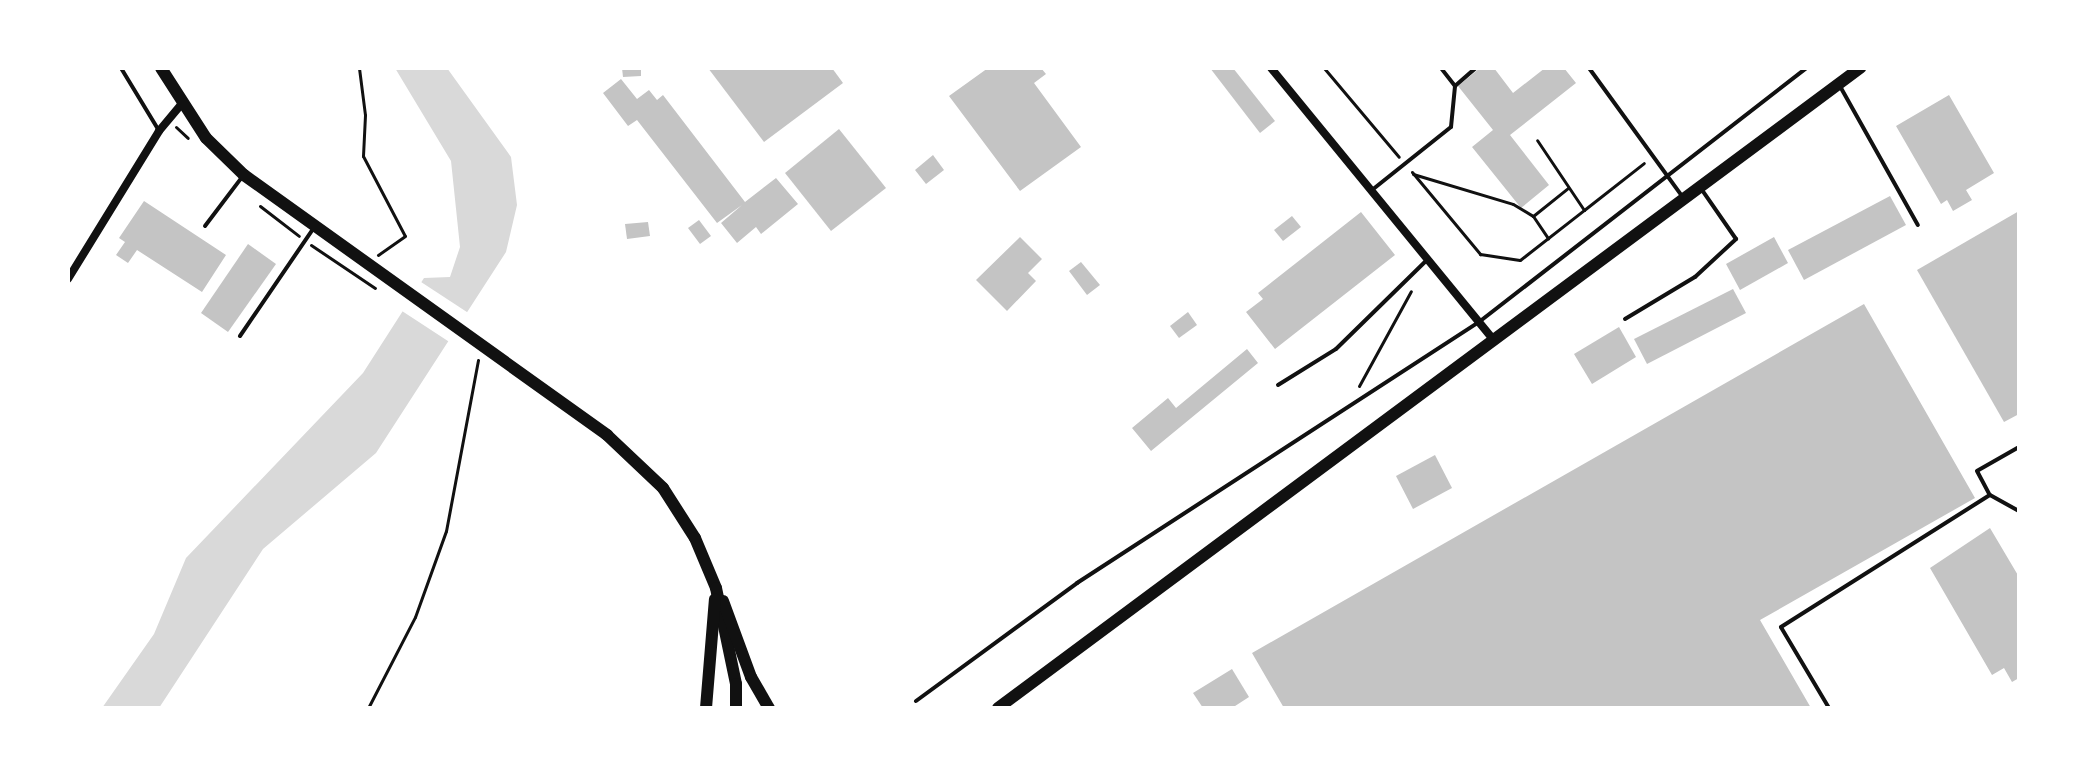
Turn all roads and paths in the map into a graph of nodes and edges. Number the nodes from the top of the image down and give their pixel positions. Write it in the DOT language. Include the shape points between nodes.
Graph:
graph roads {
  1 [pos="121,68"];
  2 [pos="161,68"];
  3 [pos="359,68"];
  4 [pos="1271,68"];
  5 [pos="1324,68"];
  6 [pos="1441,68"];
  7 [pos="1476,68"];
  8 [pos="1589,68"];
  9 [pos="1807,68"];
  10 [pos="1860,68"];
  11 [pos="1839,84"];
  12 [pos="1455,86"];
  13 [pos="182,104"];
  14 [pos="168,120"];
  15 [pos="159,131"];
  16 [pos="1537,140"];
  17 [pos="196,147"];
  18 [pos="1651,157"];
  19 [pos="1405,164"];
  20 [pos="1413,174"];
  21 [pos="244,175"];
  22 [pos="1667,178"];
  23 [pos="1698,185"];
  24 [pos="1568,187"];
  25 [pos="1372,190"];
  26 [pos="1682,196"];
  27 [pos="1584,210"];
  28 [pos="1533,216"];
  29 [pos="1918,225"];
  30 [pos="205,226"];
  31 [pos="313,229"];
  32 [pos="1548,238"];
  33 [pos="1428,259"];
  34 [pos="372,262"];
  35 [pos="68,279"];
  36 [pos="1413,287"];
  37 [pos="1625,319"];
  38 [pos="1479,322"];
  39 [pos="240,336"];
  40 [pos="1494,340"];
  41 [pos="477,348"];
  42 [pos="1278,385"];
  43 [pos="1351,392"];
  44 [pos="2019,447"];
  45 [pos="1990,495"];
  46 [pos="2019,511"];
  47 [pos="716,588"];
  48 [pos="916,701"];
  49 [pos="1003,704"];
  50 [pos="368,708"];
  51 [pos="706,708"];
  52 [pos="736,708"];
  53 [pos="769,708"];
  54 [pos="986,708"];
  55 [pos="1829,708"];
  1 -- 15 [label="lane"];
  2 -- 13 [label="main road"];
  3 -- 34 [label="path" via="363,156 405,236"];
  4 -- 25 [label="street"];
  5 -- 19 [label="path"];
  6 -- 12 [label="lane"];
  7 -- 12 [label="lane"];
  8 -- 18 [label="lane"];
  9 -- 22 [label="lane"];
  10 -- 11 [label="main road"];
  11 -- 23 [label="main road"];
  11 -- 29 [label="lane"];
  12 -- 19 [label="lane" via="1451,127"];
  13 -- 14 [label="street"];
  13 -- 21 [label="main road"];
  14 -- 15 [label="street"];
  14 -- 17 [label="path"];
  15 -- 35 [label="street"];
  16 -- 24 [label="path"];
  18 -- 22 [label="lane"];
  18 -- 27 [label="path"];
  19 -- 20 [label="path"];
  19 -- 25 [label="lane"];
  20 -- 28 [label="path" via="1513,204"];
  20 -- 32 [label="path" via="1480,254 1520,260"];
  21 -- 30 [label="lane"];
  21 -- 31 [label="main road"];
  22 -- 26 [label="lane"];
  22 -- 38 [label="lane"];
  23 -- 26 [label="main road"];
  23 -- 37 [label="lane" via="1736,239 1695,277"];
  24 -- 27 [label="path"];
  24 -- 28 [label="path"];
  25 -- 33 [label="street"];
  26 -- 40 [label="main road"];
  27 -- 32 [label="path"];
  28 -- 32 [label="path"];
  31 -- 34 [label="main road"];
  31 -- 39 [label="lane"];
  33 -- 38 [label="street"];
  33 -- 42 [label="lane" via="1336,349"];
  34 -- 41 [label="main road"];
  36 -- 43 [label="path" via="1362,384"];
  38 -- 40 [label="street"];
  38 -- 48 [label="lane" via="1077,583"];
  40 -- 49 [label="main road"];
  41 -- 47 [label="main road" via="644,467 695,538"];
  41 -- 50 [label="path" via="446,531 415,617"];
  44 -- 45 [label="lane" via="1977,471"];
  45 -- 46 [label="lane"];
  45 -- 55 [label="lane" via="1781,627"];
  47 -- 51 [label="main road"];
  47 -- 52 [label="main road"];
  47 -- 53 [label="main road"];
  49 -- 54 [label="main road"];
}
